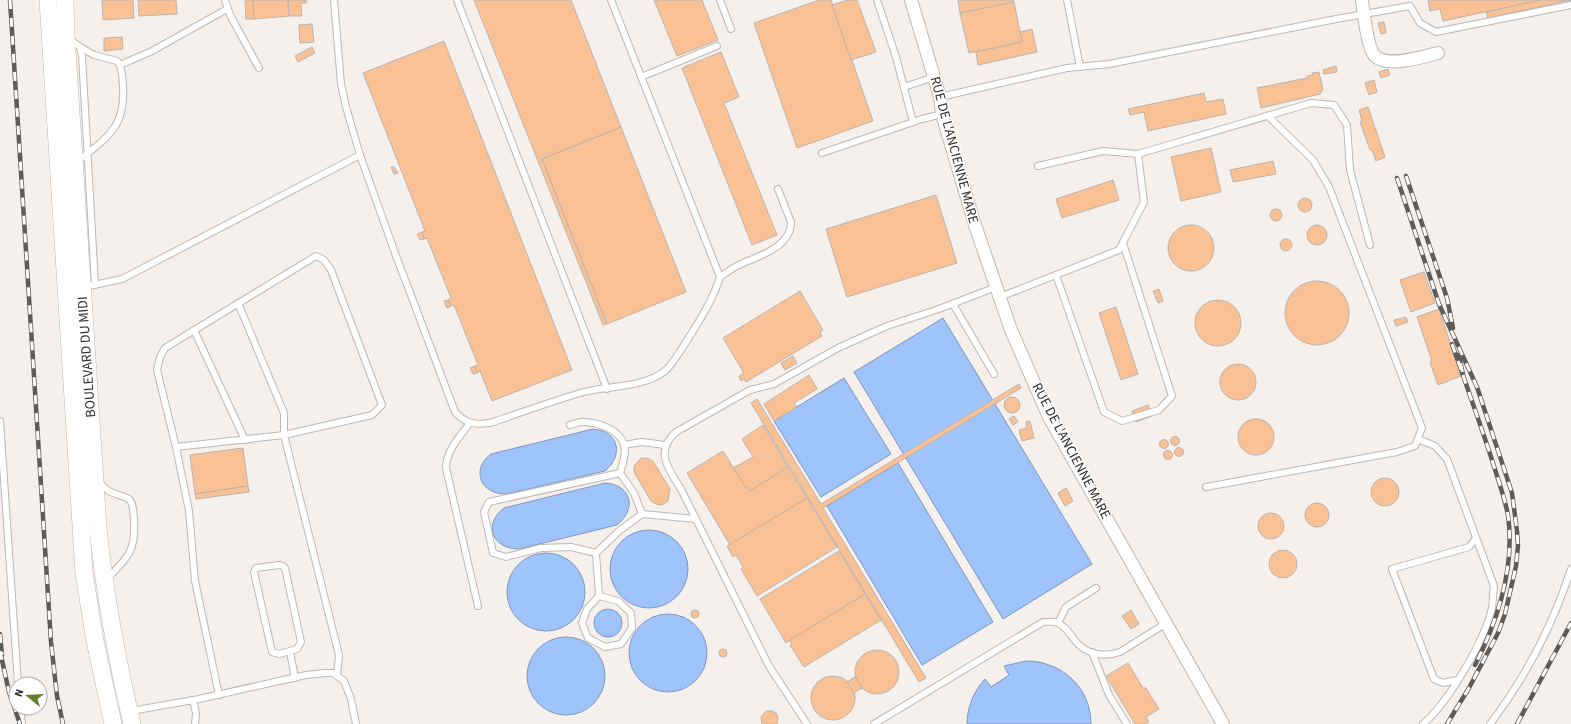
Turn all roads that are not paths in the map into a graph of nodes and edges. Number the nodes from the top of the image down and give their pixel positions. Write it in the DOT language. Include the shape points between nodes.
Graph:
graph roads {
  1 [pos="48,0"];
  2 [pos="66,0"];
  3 [pos="225,0"];
  4 [pos="334,0"];
  5 [pos="457,0"];
  6 [pos="611,0"];
  7 [pos="720,0"];
  8 [pos="878,0"];
  9 [pos="911,0"];
  10 [pos="1067,0"];
  11 [pos="1362,0"];
  12 [pos="1571,5"];
  13 [pos="227,9"];
  14 [pos="1364,14"];
  15 [pos="731,30"];
  16 [pos="66,36"];
  17 [pos="80,46"];
  18 [pos="717,46"];
  19 [pos="1438,53"];
  20 [pos="120,65"];
  21 [pos="1080,67"];
  22 [pos="259,68"];
  23 [pos="641,77"];
  24 [pos="934,77"];
  25 [pos="904,86"];
  26 [pos="940,97"];
  27 [pos="942,114"];
  28 [pos="1268,116"];
  29 [pos="913,122"];
  30 [pos="88,152"];
  31 [pos="822,153"];
  32 [pos="1138,154"];
  33 [pos="360,155"];
  34 [pos="74,164"];
  35 [pos="1038,166"];
  36 [pos="778,189"];
  37 [pos="1123,243"];
  38 [pos="1370,245"];
  39 [pos="1056,275"];
  40 [pos="720,277"];
  41 [pos="89,287"];
  42 [pos="998,292"];
  43 [pos="238,303"];
  44 [pos="953,304"];
  45 [pos="194,330"];
  46 [pos="994,374"];
  47 [pos="607,388"];
  48 [pos="0,420"];
  49 [pos="470,424"];
  50 [pos="570,424"];
  51 [pos="284,435"];
  52 [pos="1418,439"];
  53 [pos="245,440"];
  54 [pos="624,445"];
  55 [pos="665,445"];
  56 [pos="176,447"];
  57 [pos="620,473"];
  58 [pos="94,475"];
  59 [pos="1206,487"];
  60 [pos="642,514"];
  61 [pos="696,519"];
  62 [pos="1476,538"];
  63 [pos="596,553"];
  64 [pos="1571,569"];
  65 [pos="104,581"];
  66 [pos="1096,588"];
  67 [pos="599,596"];
  68 [pos="478,606"];
  69 [pos="1058,623"];
  70 [pos="1165,624"];
  71 [pos="290,652"];
  72 [pos="1092,652"];
  73 [pos="337,675"];
  74 [pos="17,676"];
  75 [pos="295,678"];
  76 [pos="1457,680"];
  77 [pos="219,695"];
  78 [pos="193,700"];
  79 [pos="884,718"];
  80 [pos="123,719"];
  81 [pos="195,724"];
  82 [pos="356,724"];
  83 [pos="807,724"];
  84 [pos="874,724"];
  85 [pos="888,724"];
  86 [pos="1127,724"];
  87 [pos="1223,724"];
  88 [pos="1423,724"];
  89 [pos="1490,724"];
  1 -- 80 [label="main road, BOULEVARD DU MIDI" via="86,586 99,617 112,686"];
  2 -- 16 [label="main road, BOULEVARD DU MIDI"];
  3 -- 13 [label="lane"];
  4 -- 33 [label="lane" via="341,84"];
  5 -- 47 [label="lane"];
  6 -- 23 [label="lane"];
  7 -- 15 [label="lane"];
  8 -- 25 [label="lane"];
  9 -- 24 [label="street, RUE DE L'ANCIENNE MARE"];
  10 -- 21 [label="lane"];
  11 -- 14 [label="street"];
  12 -- 14 [label="lane" via="1436,32 1420,23 1410,6"];
  13 -- 20 [label="lane" via="152,51"];
  13 -- 22 [label="lane"];
  14 -- 19 [label="street" via="1371,49 1375,56 1382,60 1412,60"];
  14 -- 21 [label="lane" via="1109,64"];
  16 -- 17 [label="lane"];
  16 -- 34 [label="main road, BOULEVARD DU MIDI"];
  17 -- 20 [label="lane" via="94,55 113,59"];
  17 -- 30 [label="lane"];
  18 -- 23 [label="lane"];
  20 -- 30 [label="lane" via="124,101 122,115 116,127"];
  21 -- 26 [label="lane"];
  23 -- 40 [label="lane"];
  24 -- 25 [label="lane"];
  24 -- 26 [label="street, RUE DE L'ANCIENNE MARE"];
  25 -- 29 [label="lane"];
  26 -- 27 [label="street, RUE DE L'ANCIENNE MARE"];
  27 -- 29 [label="lane"];
  27 -- 42 [label="street, RUE DE L'ANCIENNE MARE"];
  28 -- 32 [label="lane"];
  28 -- 38 [label="lane" via="1311,103 1334,105 1348,125 1350,170"];
  28 -- 52 [label="lane" via="1313,160 1330,187 1422,428"];
  29 -- 31 [label="lane"];
  30 -- 34 [label="lane"];
  30 -- 41 [label="lane"];
  32 -- 35 [label="lane" via="1102,151"];
  32 -- 37 [label="lane" via="1144,202"];
  33 -- 41 [label="lane" via="122,279"];
  33 -- 49 [label="lane" via="455,412"];
  34 -- 41 [label="main road, BOULEVARD DU MIDI"];
  36 -- 40 [label="lane" via="792,222 789,234 756,259 741,264"];
  37 -- 39 [label="lane" via="1120,250"];
  37 -- 39 [label="lane" via="1172,396 1159,410 1122,421 1104,412"];
  39 -- 42 [label="lane"];
  40 -- 47 [label="lane" via="706,310 666,370 652,378"];
  41 -- 58 [label="main road, BOULEVARD DU MIDI"];
  42 -- 44 [label="lane"];
  42 -- 70 [label="street, RUE DE L'ANCIENNE MARE" via="1011,330 1049,417"];
  43 -- 45 [label="lane"];
  43 -- 51 [label="lane" via="284,413"];
  43 -- 51 [label="lane" via="316,256 324,260 331,270 382,405 372,415"];
  44 -- 46 [label="lane"];
  44 -- 55 [label="lane" via="887,326 838,348 774,384 750,390 676,432"];
  45 -- 53 [label="lane"];
  45 -- 56 [label="lane" via="164,348 158,370"];
  47 -- 49 [label="lane" via="581,393 490,423"];
  48 -- 74 [label="lane"];
  49 -- 68 [label="lane" via="456,441 446,461 446,468"];
  50 -- 54 [label="lane" via="584,422 605,426 617,434"];
  51 -- 53 [label="lane"];
  51 -- 73 [label="lane" via="340,655"];
  52 -- 59 [label="lane" via="1415,446 1397,452"];
  52 -- 62 [label="lane" via="1435,446 1447,459"];
  53 -- 56 [label="lane"];
  54 -- 55 [label="lane" via="642,442"];
  54 -- 57 [label="lane"];
  55 -- 61 [label="lane" via="663,454 666,464"];
  56 -- 77 [label="lane" via="189,511 195,581"];
  57 -- 60 [label="lane" via="634,493"];
  57 -- 63 [label="lane" via="489,502 484,512 493,553 506,558 541,548 571,547"];
  58 -- 65 [label="main road, BOULEVARD DU MIDI"];
  58 -- 65 [label="lane" via="107,491 129,498 133,506 135,532 132,549 126,560"];
  60 -- 61 [label="lane"];
  60 -- 63 [label="lane"];
  61 -- 83 [label="lane" via="769,666"];
  62 -- 76 [label="lane" via="1494,586 1492,608 1480,639"];
  62 -- 76 [label="lane" via="1469,547 1392,569 1434,679 1443,683"];
  63 -- 67 [label="lane"];
  64 -- 89 [label="lane" via="1552,618 1526,671"];
  65 -- 80 [label="main road, BOULEVARD DU MIDI"];
  66 -- 69 [label="lane" via="1066,607"];
  67 -- 67 [label="lane" via="587,609 582,623 588,638 604,647 621,644 632,628 631,613 618,600"];
  69 -- 72 [label="lane" via="1066,628 1078,644"];
  69 -- 79 [label="lane" via="1042,622"];
  70 -- 72 [label="lane" via="1113,654 1102,655"];
  70 -- 87 [label="street, RUE DE L'ANCIENNE MARE"];
  71 -- 71 [label="lane" via="272,652 254,572 256,568 279,565 285,568 301,642 297,650"];
  71 -- 75 [label="lane"];
  72 -- 86 [label="lane" via="1109,695"];
  73 -- 75 [label="lane" via="324,673"];
  73 -- 82 [label="lane" via="347,686"];
  75 -- 77 [label="lane"];
  76 -- 88 [label="lane" via="1434,715"];
  77 -- 78 [label="lane"];
  78 -- 80 [label="lane"];
  78 -- 81 [label="lane"];
  79 -- 84 [label="lane"];
  79 -- 85 [label="lane"];
}
